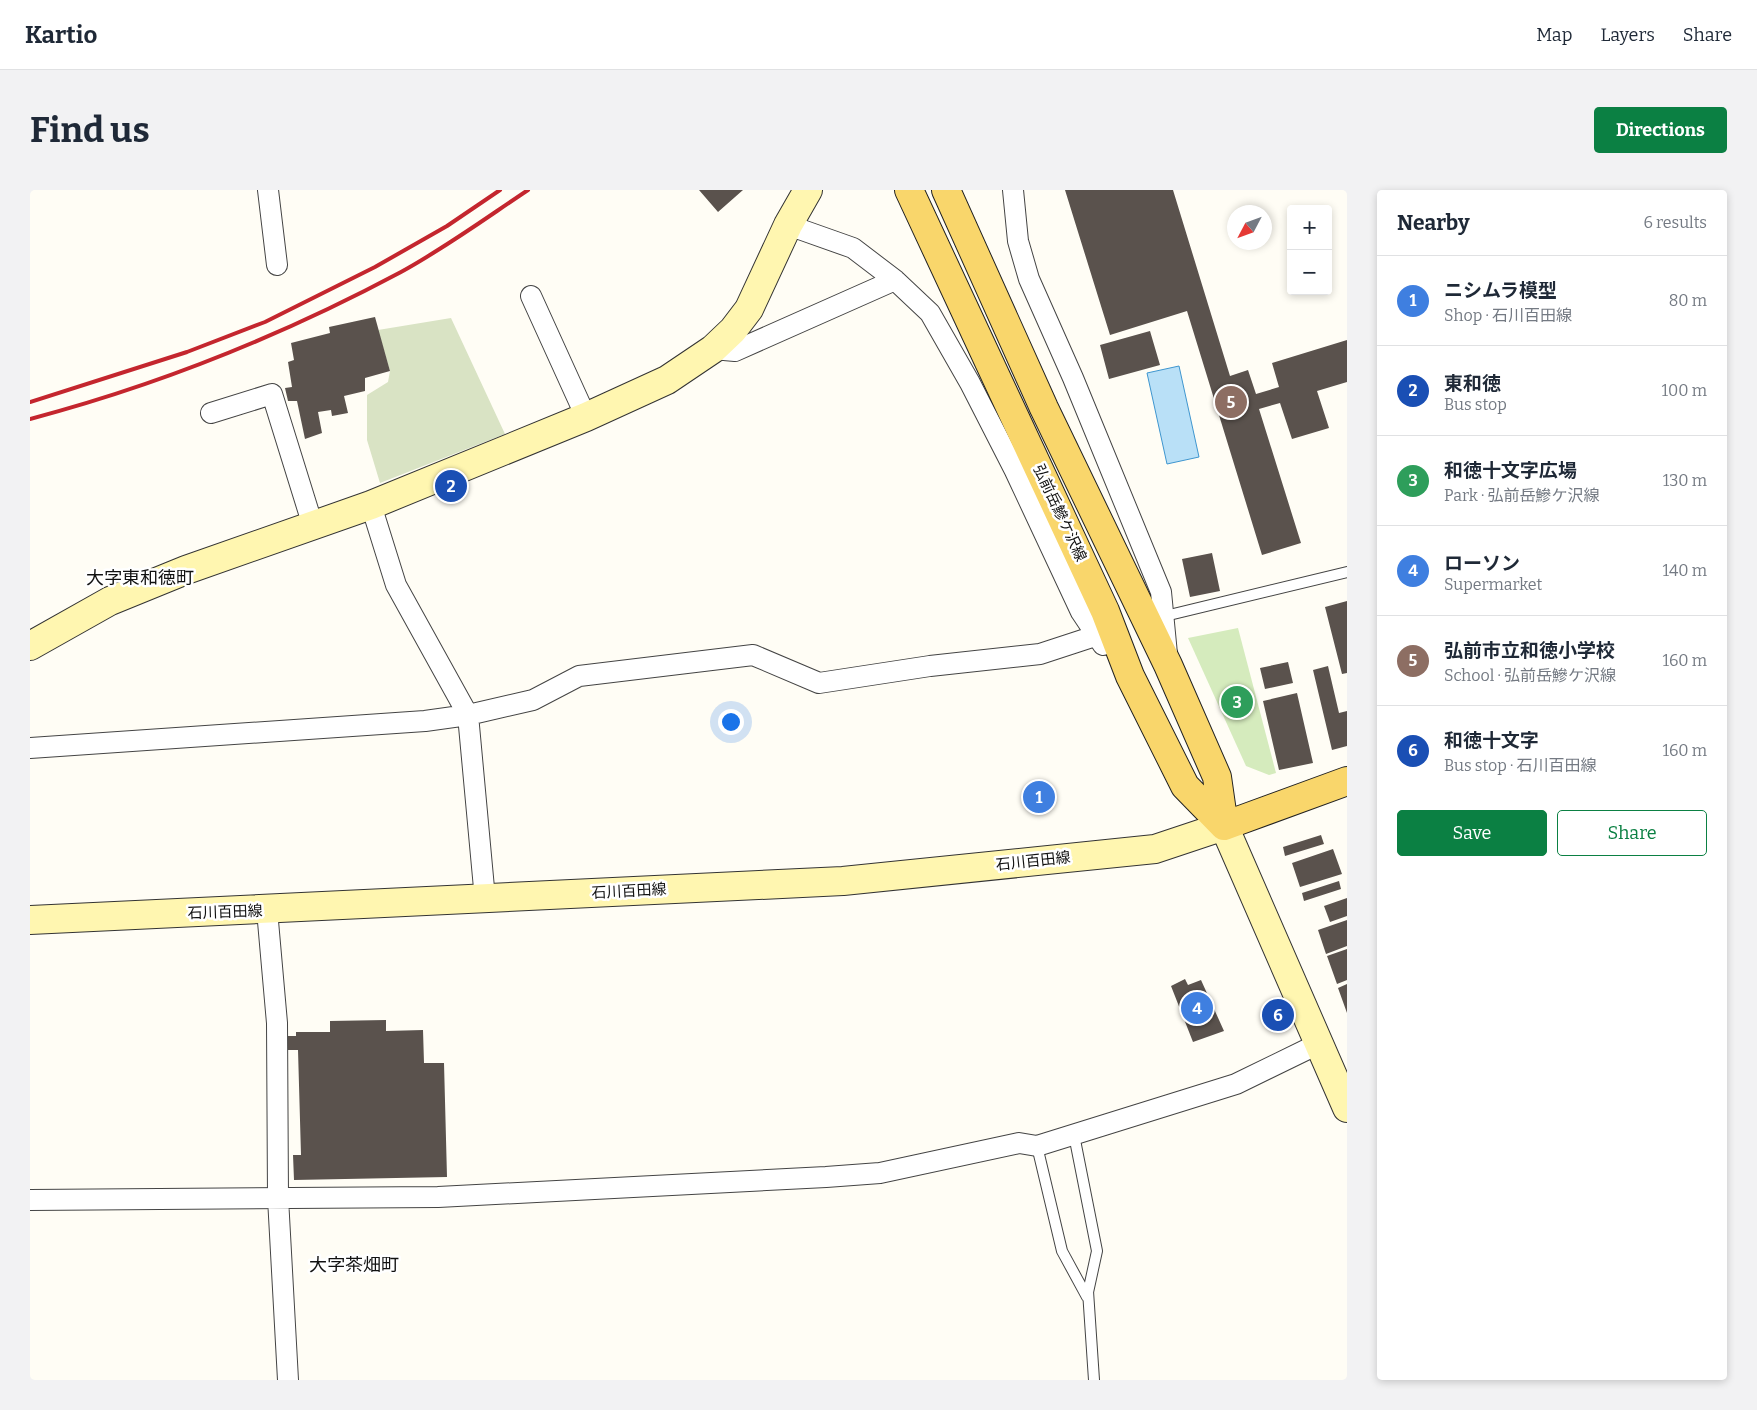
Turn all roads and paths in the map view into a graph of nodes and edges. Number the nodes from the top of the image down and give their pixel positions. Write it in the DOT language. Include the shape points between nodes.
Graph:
graph roads {
  1 [pos="268,190"];
  2 [pos="808,190"];
  3 [pos="909,190"];
  4 [pos="946,190"];
  5 [pos="1013,190"];
  6 [pos="788,225"];
  7 [pos="277,266"];
  8 [pos="895,280"];
  9 [pos="531,296"];
  10 [pos="713,349"];
  11 [pos="211,413"];
  12 [pos="586,417"];
  13 [pos="371,505"];
  14 [pos="313,526"];
  15 [pos="1347,572"];
  16 [pos="1165,616"];
  17 [pos="1095,636"];
  18 [pos="30,646"];
  19 [pos="1168,665"];
  20 [pos="1130,676"];
  21 [pos="468,715"];
  22 [pos="30,748"];
  23 [pos="1347,781"];
  24 [pos="1224,826"];
  25 [pos="485,899"];
  26 [pos="267,910"];
  27 [pos="30,920"];
  28 [pos="1318,1044"];
  29 [pos="1347,1108"];
  30 [pos="1074,1135"];
  31 [pos="1037,1146"];
  32 [pos="278,1198"];
  33 [pos="30,1200"];
  34 [pos="1088,1290"];
  35 [pos="288,1380"];
  36 [pos="1094,1380"];
  1 -- 7 [label="street"];
  2 -- 6 [label="street"];
  3 -- 20 [label="main road, 弘前岳鰺ケ沢線" via="1101,602"];
  4 -- 19 [label="main road, 弘前岳鰺ケ沢線" via="1044,408"];
  5 -- 16 [label="street" via="1018,241 1029,279 1151,565"];
  6 -- 8 [label="street" via="853,248"];
  6 -- 10 [label="street" via="748,310"];
  8 -- 10 [label="street" via="735,351"];
  8 -- 17 [label="street" via="930,313 970,383"];
  9 -- 12 [label="street"];
  10 -- 12 [label="street" via="667,380"];
  11 -- 14 [label="street" via="272,394"];
  12 -- 13 [label="street"];
  13 -- 14 [label="street"];
  13 -- 21 [label="street" via="396,585"];
  14 -- 18 [label="street" via="186,570 110,601"];
  15 -- 16 [label="lane"];
  16 -- 19 [label="street"];
  17 -- 20 [label="street"];
  17 -- 21 [label="street" via="1040,654 819,683 753,655 579,676 533,700"];
  19 -- 24 [label="main road, 弘前岳鰺ケ沢線" via="1217,777"];
  20 -- 24 [label="main road, 弘前岳鰺ケ沢線" via="1185,786"];
  21 -- 22 [label="street" via="425,721"];
  21 -- 25 [label="street"];
  23 -- 24 [label="main road"];
  24 -- 25 [label="street, 石川百田線" via="1155,849 843,881"];
  24 -- 28 [label="street"];
  25 -- 26 [label="street, 石川百田線"];
  26 -- 27 [label="street, 石川百田線"];
  26 -- 32 [label="street" via="277,1023"];
  28 -- 29 [label="street"];
  28 -- 30 [label="street" via="1236,1084"];
  30 -- 31 [label="street"];
  30 -- 34 [label="lane" via="1097,1251"];
  31 -- 32 [label="street" via="1020,1143 862,1175 438,1196"];
  31 -- 34 [label="lane" via="1062,1252 1087,1297"];
  32 -- 33 [label="street"];
  32 -- 35 [label="street"];
  34 -- 36 [label="lane"];
}
